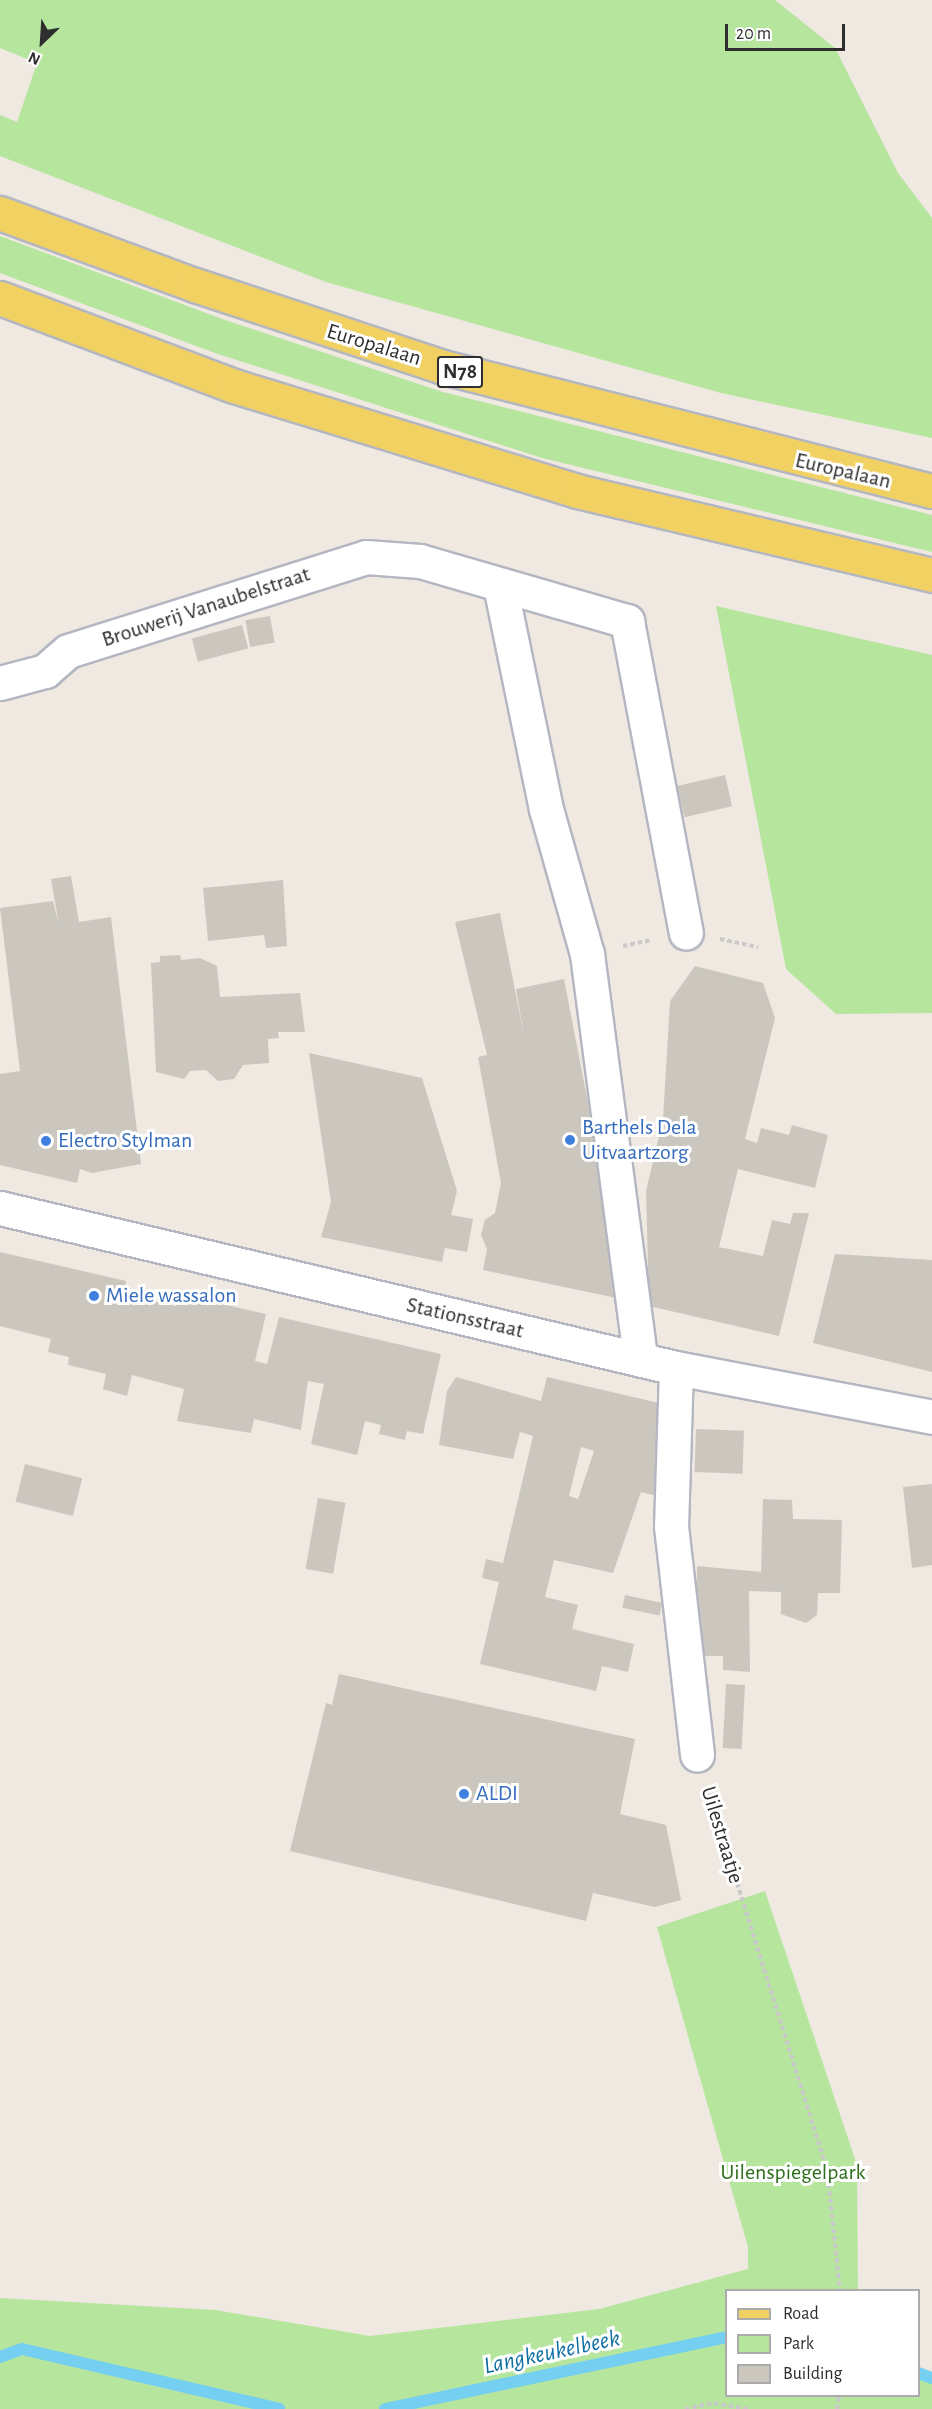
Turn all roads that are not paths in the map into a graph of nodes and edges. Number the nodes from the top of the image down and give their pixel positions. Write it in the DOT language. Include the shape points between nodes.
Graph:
graph roads {
  1 [pos="0,213"];
  2 [pos="0,298"];
  3 [pos="932,491"];
  4 [pos="932,575"];
  5 [pos="500,585"];
  6 [pos="0,682"];
  7 [pos="686,932"];
  8 [pos="0,1208"];
  9 [pos="640,1359"];
  10 [pos="676,1368"];
  11 [pos="932,1417"];
  12 [pos="697,1755"];
  1 -- 3 [label="main road, Europalaan / N78" via="195,285 443,367"];
  2 -- 4 [label="main road" via="234,386 577,491"];
  5 -- 6 [label="street, Brouwerij Vanaubelstraat" via="420,561 366,557 68,651 45,671"];
  5 -- 7 [label="street, Brouwerij Vanaubelstraat" via="627,621"];
  5 -- 9 [label="street" via="546,809 587,954"];
  8 -- 9 [label="street, Stationsstraat"];
  9 -- 10 [label="street, Stationsstraat"];
  10 -- 11 [label="street, Stationsstraat"];
  10 -- 12 [label="street" via="671,1526"];
}
